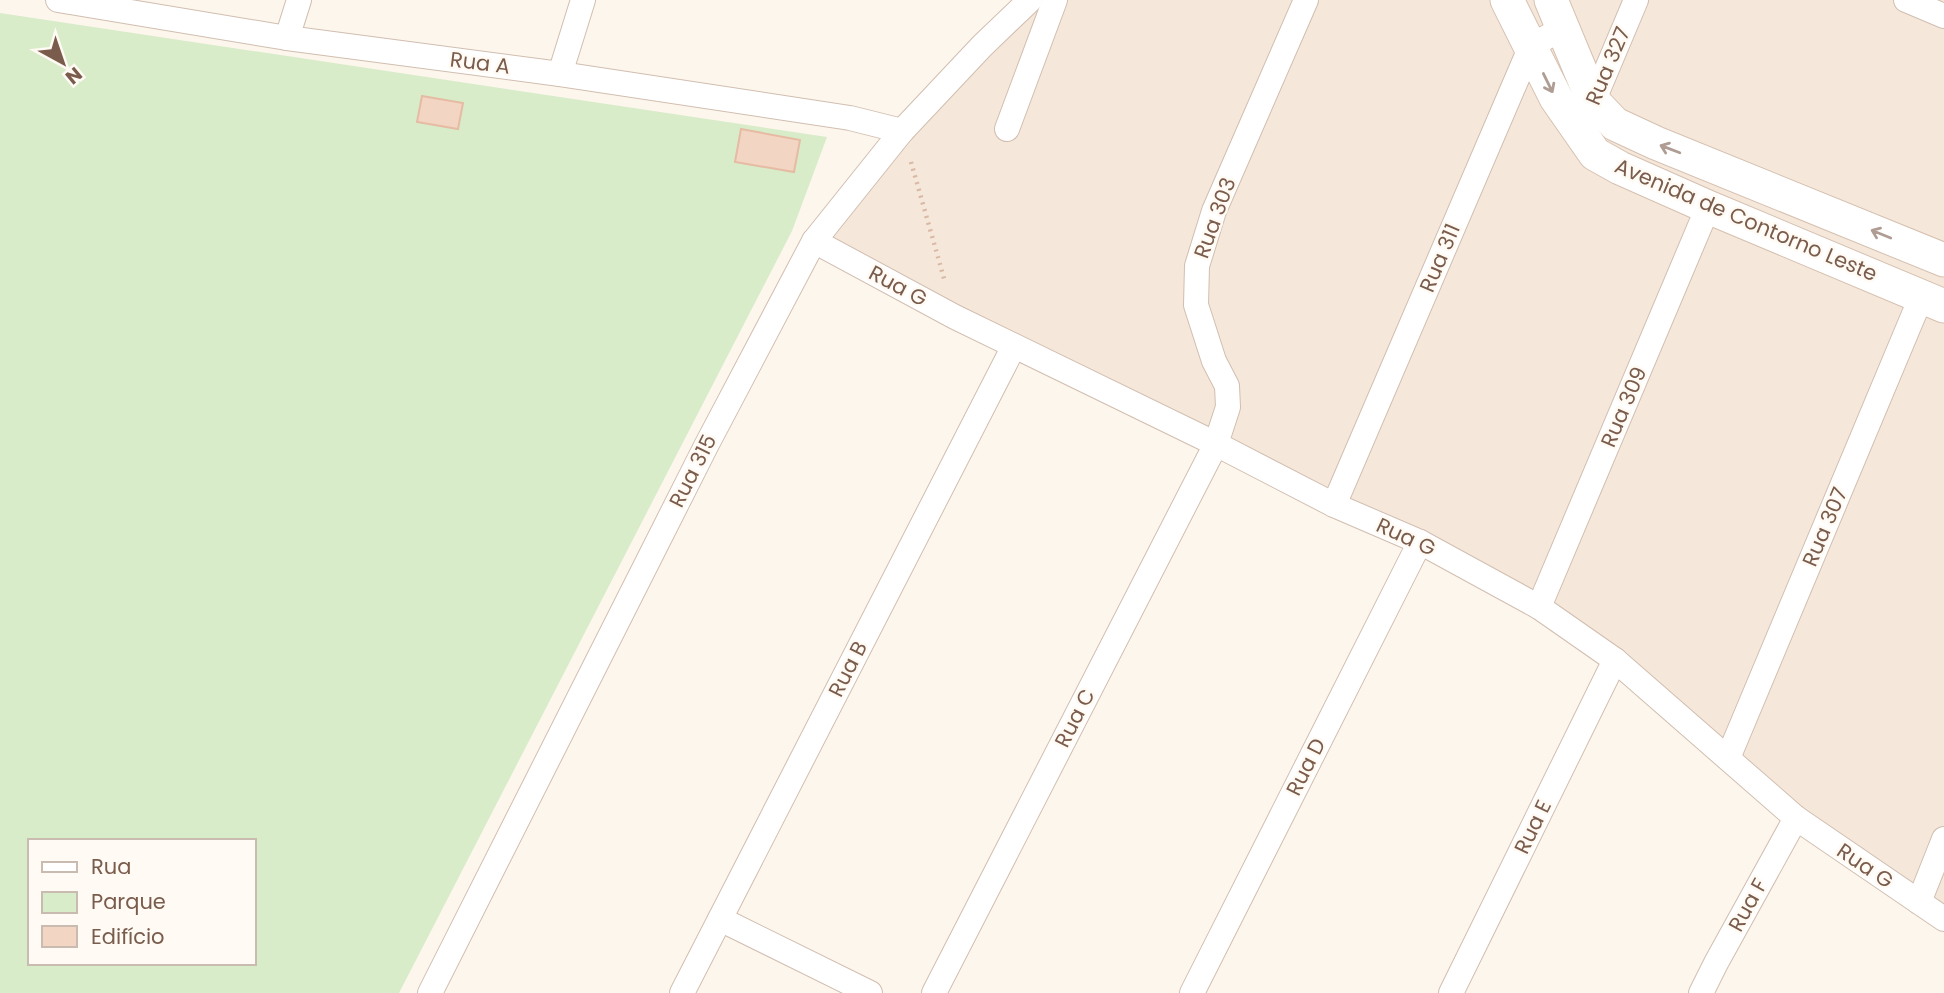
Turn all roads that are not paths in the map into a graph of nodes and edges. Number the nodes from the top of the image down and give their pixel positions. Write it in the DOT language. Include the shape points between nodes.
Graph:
graph roads {
  1 [pos="58,0"];
  2 [pos="299,0"];
  3 [pos="583,0"];
  4 [pos="1031,0"];
  5 [pos="1055,0"];
  6 [pos="1306,0"];
  7 [pos="1507,0"];
  8 [pos="1636,0"];
  9 [pos="1906,0"];
  10 [pos="1557,14"];
  11 [pos="1944,16"];
  12 [pos="287,38"];
  13 [pos="1531,46"];
  14 [pos="560,74"];
  15 [pos="1593,101"];
  16 [pos="1007,129"];
  17 [pos="902,131"];
  18 [pos="1580,132"];
  19 [pos="1708,208"];
  20 [pos="814,241"];
  21 [pos="1944,260"];
  22 [pos="1933,300"];
  23 [pos="1014,346"];
  24 [pos="1216,444"];
  25 [pos="1334,505"];
  26 [pos="1420,542"];
  27 [pos="1539,607"];
  28 [pos="1615,660"];
  29 [pos="1728,758"];
  30 [pos="1796,818"];
  31 [pos="1944,839"];
  32 [pos="1919,902"];
  33 [pos="720,919"];
  34 [pos="1944,919"];
  35 [pos="430,993"];
  36 [pos="682,993"];
  37 [pos="870,993"];
  38 [pos="934,993"];
  39 [pos="1192,993"];
  40 [pos="1451,993"];
  41 [pos="1701,993"];
  1 -- 12 [label="street, Rua A"];
  2 -- 12 [label="street"];
  3 -- 14 [label="street"];
  4 -- 17 [label="street, Rua 315"];
  5 -- 16 [label="street"];
  6 -- 24 [label="street, Rua 303" via="1214,211 1197,266 1196,305 1227,387 1228,407"];
  7 -- 13 [label="street, Avenida de Contorno Leste"];
  8 -- 15 [label="street, Rua 327"];
  9 -- 11 [label="street"];
  10 -- 13 [label="street"];
  10 -- 15 [label="street, Avenida de Contorno Leste"];
  12 -- 14 [label="street, Rua A"];
  13 -- 18 [label="street, Avenida de Contorno Leste, one-way" via="1556,98"];
  13 -- 25 [label="street, Rua 311"];
  14 -- 17 [label="street, Rua A" via="850,118"];
  15 -- 18 [label="street, Rua 327"];
  21 -- 15 [label="street, Avenida de Contorno Leste, one-way" via="1656,143 1615,124"];
  17 -- 20 [label="street, Rua 315"];
  18 -- 19 [label="street, Avenida de Contorno Leste" via="1595,154"];
  19 -- 22 [label="street, Avenida de Contorno Leste"];
  19 -- 27 [label="street, Rua 309"];
  20 -- 23 [label="street, Rua G"];
  20 -- 35 [label="street, Rua 315"];
  22 -- 29 [label="street, Rua 307"];
  23 -- 24 [label="street, Rua G"];
  23 -- 33 [label="street, Rua B"];
  24 -- 25 [label="street, Rua G"];
  24 -- 38 [label="street, Rua C"];
  25 -- 26 [label="street, Rua G"];
  26 -- 27 [label="street, Rua G"];
  26 -- 39 [label="street, Rua D"];
  27 -- 28 [label="street, Rua G"];
  28 -- 29 [label="street, Rua G"];
  28 -- 40 [label="street, Rua E"];
  29 -- 30 [label="street, Rua G"];
  30 -- 32 [label="street, Rua G"];
  30 -- 41 [label="street, Rua F"];
  31 -- 32 [label="street"];
  32 -- 34 [label="street, Rua G"];
  33 -- 36 [label="street, Rua B"];
  33 -- 37 [label="street"];
}
